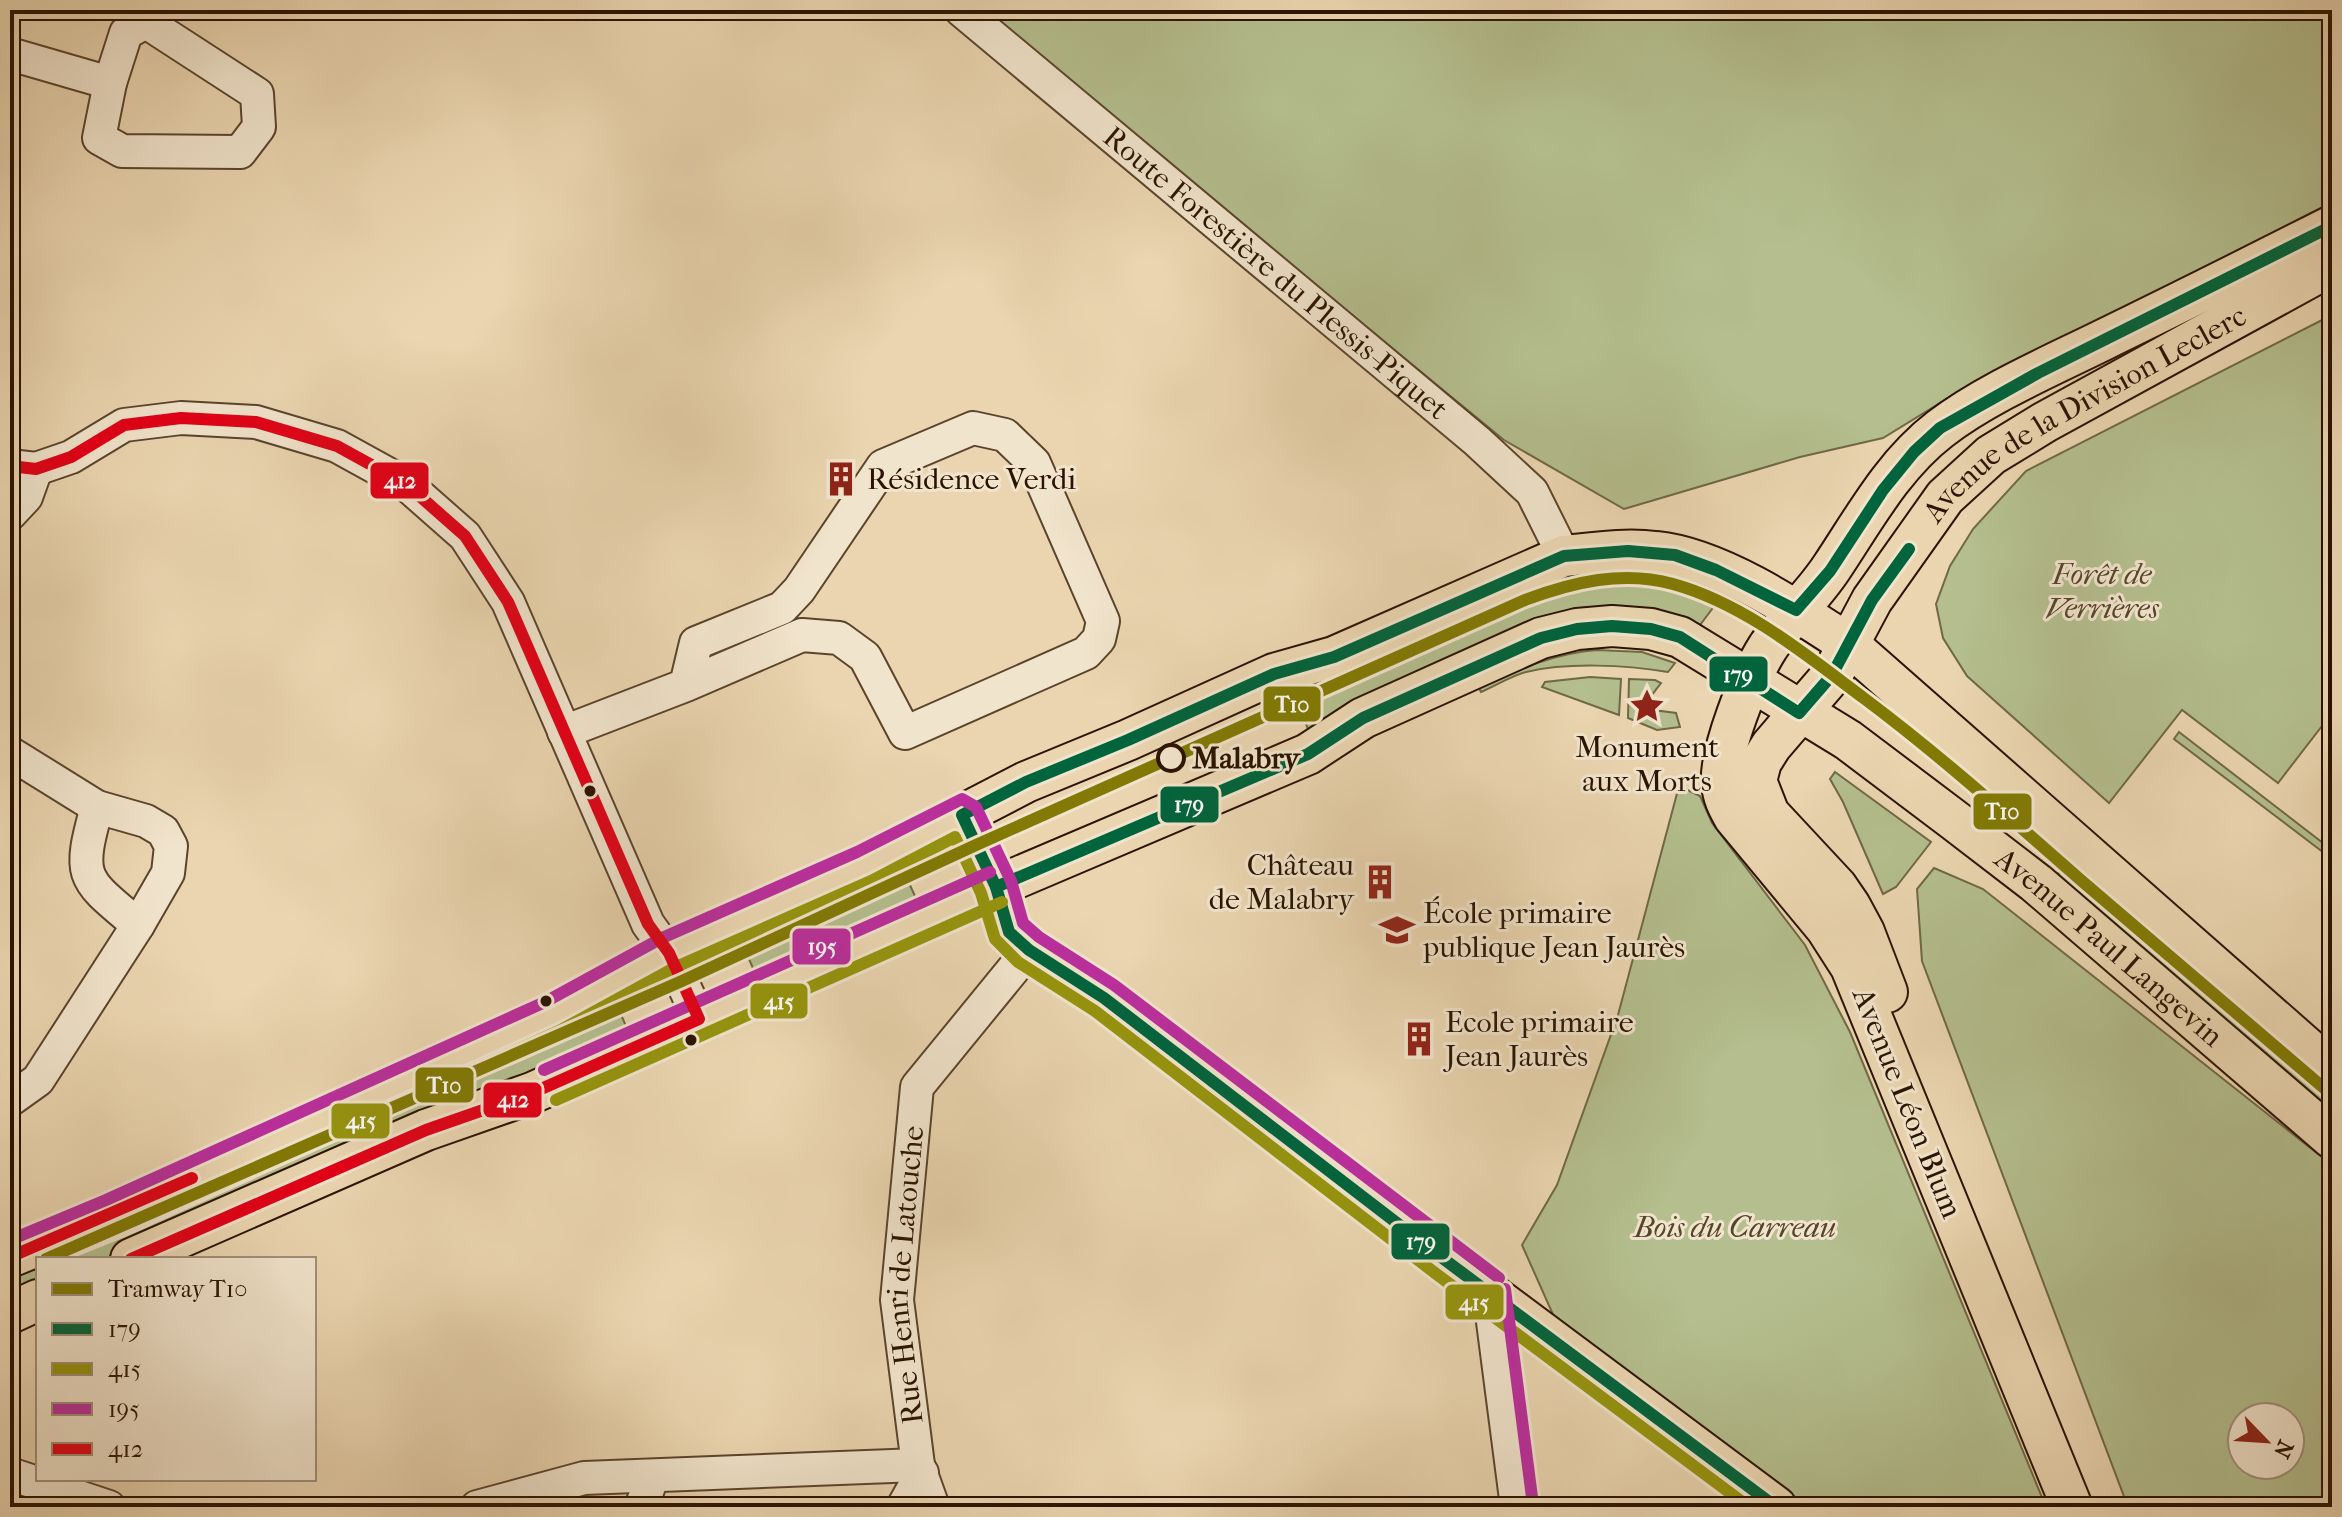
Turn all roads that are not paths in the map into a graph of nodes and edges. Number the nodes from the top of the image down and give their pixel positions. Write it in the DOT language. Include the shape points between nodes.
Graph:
graph roads {
  1 [pos="961,10"];
  2 [pos="10,54"];
  3 [pos="110,83"];
  4 [pos="2332,226"];
  5 [pos="2332,265"];
  6 [pos="23,468"];
  7 [pos="10,514"];
  8 [pos="1564,556"];
  9 [pos="1796,610"];
  10 [pos="1848,644"];
  11 [pos="1749,682"];
  12 [pos="686,685"];
  13 [pos="1799,713"];
  14 [pos="564,732"];
  15 [pos="10,753"];
  16 [pos="97,807"];
  17 [pos="962,815"];
  18 [pos="996,887"];
  19 [pos="138,925"];
  20 [pos="1029,950"];
  21 [pos="669,953"];
  22 [pos="699,1019"];
  23 [pos="2332,1070"];
  24 [pos="10,1100"];
  25 [pos="2332,1138"];
  26 [pos="10,1257"];
  27 [pos="136,1257"];
  28 [pos="1489,1291"];
  29 [pos="36,1301"];
  30 [pos="10,1313"];
  31 [pos="920,1469"];
  32 [pos="10,1474"];
  33 [pos="653,1476"];
  34 [pos="109,1507"];
  35 [pos="477,1507"];
  36 [pos="641,1507"];
  37 [pos="903,1507"];
  38 [pos="933,1507"];
  39 [pos="1517,1507"];
  40 [pos="1776,1507"];
  41 [pos="2072,1507"];
  42 [pos="2097,1507"];
  1 -- 8 [label="street, Route Forestière du Plessis-Piquet" via="1477,441 1532,492"];
  2 -- 3 [label="street"];
  3 -- 3 [label="street" via="126,33 146,22 257,94 259,127 240,152 122,151 99,138"];
  4 -- 9 [label="main road, Avenue de la Division Leclerc" via="1940,428 1883,490 1830,571"];
  5 -- 10 [label="main road, Avenue de la Division Leclerc" via="1991,455 1945,497 1872,600"];
  6 -- 7 [label="street" via="26,497"];
  6 -- 14 [label="street" via="71,457 124,425 181,418 256,422 337,446 406,484 465,536 508,602"];
  8 -- 9 [label="main road, Avenue Paul Langevin" via="1655,551 1696,562"];
  8 -- 17 [label="main road" via="1334,657 1274,674"];
  9 -- 10 [label="main road, Avenue Paul Langevin"];
  9 -- 11 [label="main road, Avenue Léon Blum"];
  10 -- 13 [label="main road, Avenue de la Division Leclerc" via="1823,688"];
  10 -- 23 [label="main road, Avenue Paul Langevin"];
  11 -- 13 [label="main road, Avenue Paul Langevin"];
  11 -- 18 [label="main road, Avenue Paul Langevin" via="1680,637 1651,629 1612,626 1541,638 1363,718 1308,754"];
  11 -- 41 [label="main road, Avenue Léon Blum" via="1724,750 1725,800 1851,967"];
  12 -- 12 [label="street" via="802,635 839,638 865,657 905,733 1086,653 1099,639 1103,621 1034,463 1005,435 973,428 883,466 782,608 696,643"];
  12 -- 14 [label="street"];
  13 -- 25 [label="main road, Avenue Paul Langevin" via="1848,740 2036,883"];
  13 -- 42 [label="main road, Avenue Léon Blum" via="1758,770 1759,794 1769,814 1837,887 1864,932"];
  14 -- 21 [label="street" via="648,924"];
  15 -- 16 [label="street"];
  16 -- 19 [label="street" via="86,871 98,890"];
  16 -- 19 [label="street" via="146,821 163,831 171,846 168,873"];
  17 -- 18 [label="main road"];
  17 -- 21 [label="main road" via="864,866"];
  18 -- 20 [label="main road" via="1009,932"];
  18 -- 22 [label="main road"];
  19 -- 24 [label="street" via="38,1080"];
  20 -- 28 [label="main road" via="1104,998"];
  20 -- 31 [label="street, Rue Henri de Latouche" via="917,1087 897,1300"];
  21 -- 22 [label="street"];
  21 -- 26 [label="main road" via="552,1016"];
  22 -- 27 [label="main road"];
  28 -- 39 [label="street"];
  28 -- 40 [label="main road"];
  29 -- 30 [label="main road"];
  31 -- 33 [label="street"];
  31 -- 37 [label="street"];
  31 -- 38 [label="street, Rue Henri de Latouche"];
  32 -- 34 [label="street"];
  33 -- 35 [label="street" via="584,1478"];
  33 -- 36 [label="street"];
}
